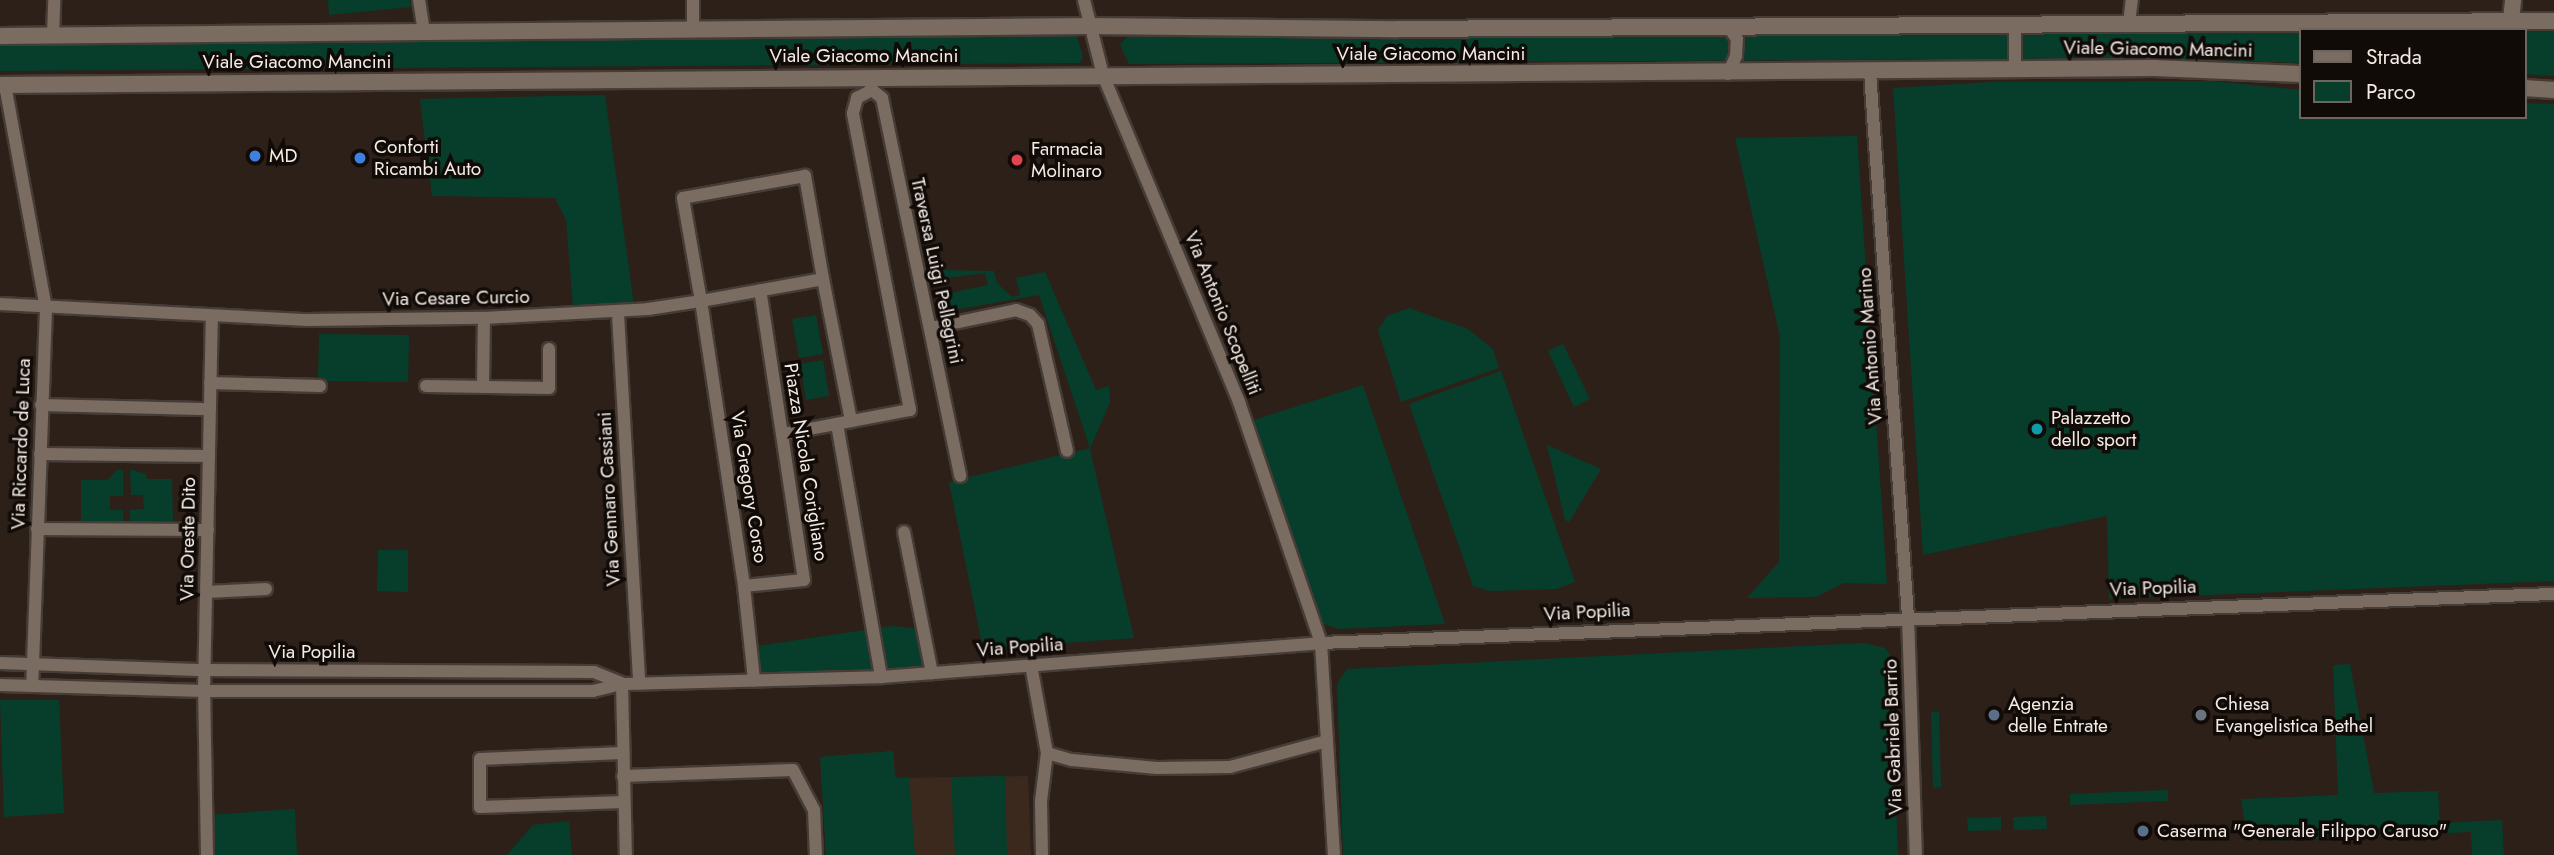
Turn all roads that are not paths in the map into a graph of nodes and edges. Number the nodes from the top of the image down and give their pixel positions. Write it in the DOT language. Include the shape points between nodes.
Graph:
graph roads {
  1 [pos="54,0"];
  2 [pos="419,0"];
  3 [pos="692,0"];
  4 [pos="1084,0"];
  5 [pos="2133,0"];
  6 [pos="2513,0"];
  7 [pos="2511,20"];
  8 [pos="2554,21"];
  9 [pos="2015,23"];
  10 [pos="2129,23"];
  11 [pos="1090,26"];
  12 [pos="1728,26"];
  13 [pos="2403,26"];
  14 [pos="693,30"];
  15 [pos="424,32"];
  16 [pos="0,36"];
  17 [pos="53,36"];
  18 [pos="2015,69"];
  19 [pos="1870,72"];
  20 [pos="1728,74"];
  21 [pos="2298,74"];
  22 [pos="1103,75"];
  23 [pos="871,84"];
  24 [pos="2,85"];
  25 [pos="2526,88"];
  26 [pos="2554,90"];
  27 [pos="823,279"];
  28 [pos="760,290"];
  29 [pos="701,301"];
  30 [pos="0,304"];
  31 [pos="46,309"];
  32 [pos="618,314"];
  33 [pos="212,316"];
  34 [pos="484,318"];
  35 [pos="930,328"];
  36 [pos="549,349"];
  37 [pos="210,383"];
  38 [pos="320,386"];
  39 [pos="426,386"];
  40 [pos="483,387"];
  41 [pos="41,405"];
  42 [pos="209,409"];
  43 [pos="851,421"];
  44 [pos="837,424"];
  45 [pos="783,434"];
  46 [pos="1067,451"];
  47 [pos="40,454"];
  48 [pos="209,456"];
  49 [pos="960,476"];
  50 [pos="37,529"];
  51 [pos="208,530"];
  52 [pos="904,532"];
  53 [pos="744,586"];
  54 [pos="266,589"];
  55 [pos="207,592"];
  56 [pos="2554,594"];
  57 [pos="1908,617"];
  58 [pos="1321,643"];
  59 [pos="0,663"];
  60 [pos="33,664"];
  61 [pos="1031,665"];
  62 [pos="205,670"];
  63 [pos="932,673"];
  64 [pos="881,677"];
  65 [pos="754,680"];
  66 [pos="639,683"];
  67 [pos="622,684"];
  68 [pos="0,685"];
  69 [pos="32,686"];
  70 [pos="204,691"];
  71 [pos="1327,741"];
  72 [pos="622,753"];
  73 [pos="1047,753"];
  74 [pos="623,776"];
  75 [pos="624,802"];
  76 [pos="207,855"];
  77 [pos="626,855"];
  78 [pos="816,855"];
  79 [pos="1042,855"];
  80 [pos="1334,855"];
  81 [pos="1916,855"];
  1 -- 17 [label="street"];
  2 -- 15 [label="street"];
  3 -- 14 [label="street"];
  4 -- 11 [label="street, Via Antonio Scopelliti"];
  5 -- 10 [label="street"];
  6 -- 7 [label="street"];
  7 -- 8 [label="street, Viale Giacomo Mancini"];
  7 -- 13 [label="street, Viale Giacomo Mancini"];
  9 -- 10 [label="street, Viale Giacomo Mancini"];
  9 -- 12 [label="street, Viale Giacomo Mancini"];
  9 -- 18 [label="street"];
  10 -- 13 [label="street, Viale Giacomo Mancini"];
  11 -- 12 [label="street, Viale Giacomo Mancini"];
  11 -- 14 [label="street, Viale Giacomo Mancini"];
  11 -- 22 [label="street, Via Antonio Scopelliti"];
  12 -- 20 [label="street" via="1737,39 1737,56"];
  14 -- 15 [label="street, Viale Giacomo Mancini"];
  15 -- 17 [label="street, Viale Giacomo Mancini"];
  16 -- 17 [label="street, Viale Giacomo Mancini"];
  18 -- 19 [label="street, Viale Giacomo Mancini"];
  18 -- 21 [label="street, Viale Giacomo Mancini" via="2208,68"];
  19 -- 20 [label="street, Viale Giacomo Mancini"];
  19 -- 57 [label="street, Via Antonio Marino"];
  20 -- 22 [label="street, Viale Giacomo Mancini"];
  22 -- 23 [label="street, Viale Giacomo Mancini"];
  22 -- 58 [label="street, Via Antonio Scopelliti" via="1239,402"];
  23 -- 24 [label="street, Viale Giacomo Mancini"];
  23 -- 35 [label="street, Traversa Luigi Pellegrini" via="882,99"];
  23 -- 43 [label="street" via="858,98 853,113 910,410"];
  24 -- 31 [label="street, Via Riccardo de Luca"];
  25 -- 26 [label="street"];
  27 -- 28 [label="street"];
  27 -- 29 [label="street" via="805,176 682,198"];
  27 -- 43 [label="street"];
  28 -- 29 [label="street"];
  28 -- 45 [label="street, Piazza Nicola Corigliano"];
  29 -- 32 [label="street, Via Cesare Curcio"];
  29 -- 53 [label="street, Via Gregory Corso"];
  30 -- 31 [label="street, Via Cesare Curcio"];
  31 -- 33 [label="street, Via Cesare Curcio"];
  31 -- 41 [label="street, Via Riccardo de Luca"];
  32 -- 34 [label="street, Via Cesare Curcio"];
  32 -- 66 [label="street, Via Gennaro Cassiani"];
  33 -- 34 [label="street, Via Cesare Curcio"];
  33 -- 37 [label="street, Via Oreste Dito"];
  34 -- 40 [label="street"];
  35 -- 46 [label="street" via="1016,310 1030,315 1038,324"];
  35 -- 49 [label="street, Traversa Luigi Pellegrini"];
  36 -- 40 [label="street" via="549,388"];
  37 -- 38 [label="street"];
  37 -- 42 [label="street, Via Oreste Dito"];
  39 -- 40 [label="street"];
  41 -- 42 [label="street"];
  41 -- 47 [label="street, Via Riccardo de Luca"];
  42 -- 48 [label="street, Via Oreste Dito"];
  43 -- 44 [label="street"];
  44 -- 45 [label="street"];
  44 -- 64 [label="street"];
  45 -- 53 [label="street, Piazza Nicola Corigliano" via="804,580"];
  47 -- 48 [label="street"];
  47 -- 50 [label="street, Via Riccardo de Luca"];
  48 -- 51 [label="street, Via Oreste Dito"];
  50 -- 51 [label="street"];
  50 -- 60 [label="street, Via Riccardo de Luca"];
  51 -- 55 [label="street, Via Oreste Dito"];
  52 -- 63 [label="street"];
  53 -- 65 [label="street, Via Gregory Corso"];
  54 -- 55 [label="street"];
  55 -- 62 [label="street, Via Oreste Dito"];
  56 -- 57 [label="street, Via Popilia"];
  57 -- 58 [label="street, Via Popilia"];
  57 -- 81 [label="street, Via Gabriele Barrio"];
  58 -- 61 [label="street, Via Popilia"];
  58 -- 71 [label="street, Via Antonio Scopelliti"];
  59 -- 60 [label="street, Via Popilia"];
  60 -- 62 [label="street, Via Popilia"];
  60 -- 69 [label="street, Via Riccardo de Luca"];
  61 -- 63 [label="street, Via Popilia"];
  61 -- 73 [label="street"];
  62 -- 67 [label="street, Via Popilia" via="594,673"];
  62 -- 70 [label="street, Via Oreste Dito"];
  63 -- 64 [label="street, Via Popilia"];
  64 -- 65 [label="street, Via Popilia"];
  65 -- 66 [label="street, Via Popilia"];
  66 -- 67 [label="street, Via Popilia"];
  67 -- 70 [label="street, Via Popilia" via="593,691"];
  67 -- 72 [label="street"];
  68 -- 69 [label="street, Via Popilia"];
  69 -- 70 [label="street, Via Popilia"];
  70 -- 76 [label="street, Via Oreste Dito"];
  71 -- 73 [label="street" via="1230,767 1157,768 1072,760"];
  71 -- 80 [label="street, Via Antonio Scopelliti"];
  72 -- 74 [label="street"];
  72 -- 75 [label="street" via="480,759 480,807"];
  73 -- 79 [label="street" via="1041,801"];
  74 -- 75 [label="street"];
  74 -- 78 [label="street" via="793,770 814,810"];
  75 -- 77 [label="street"];
}
